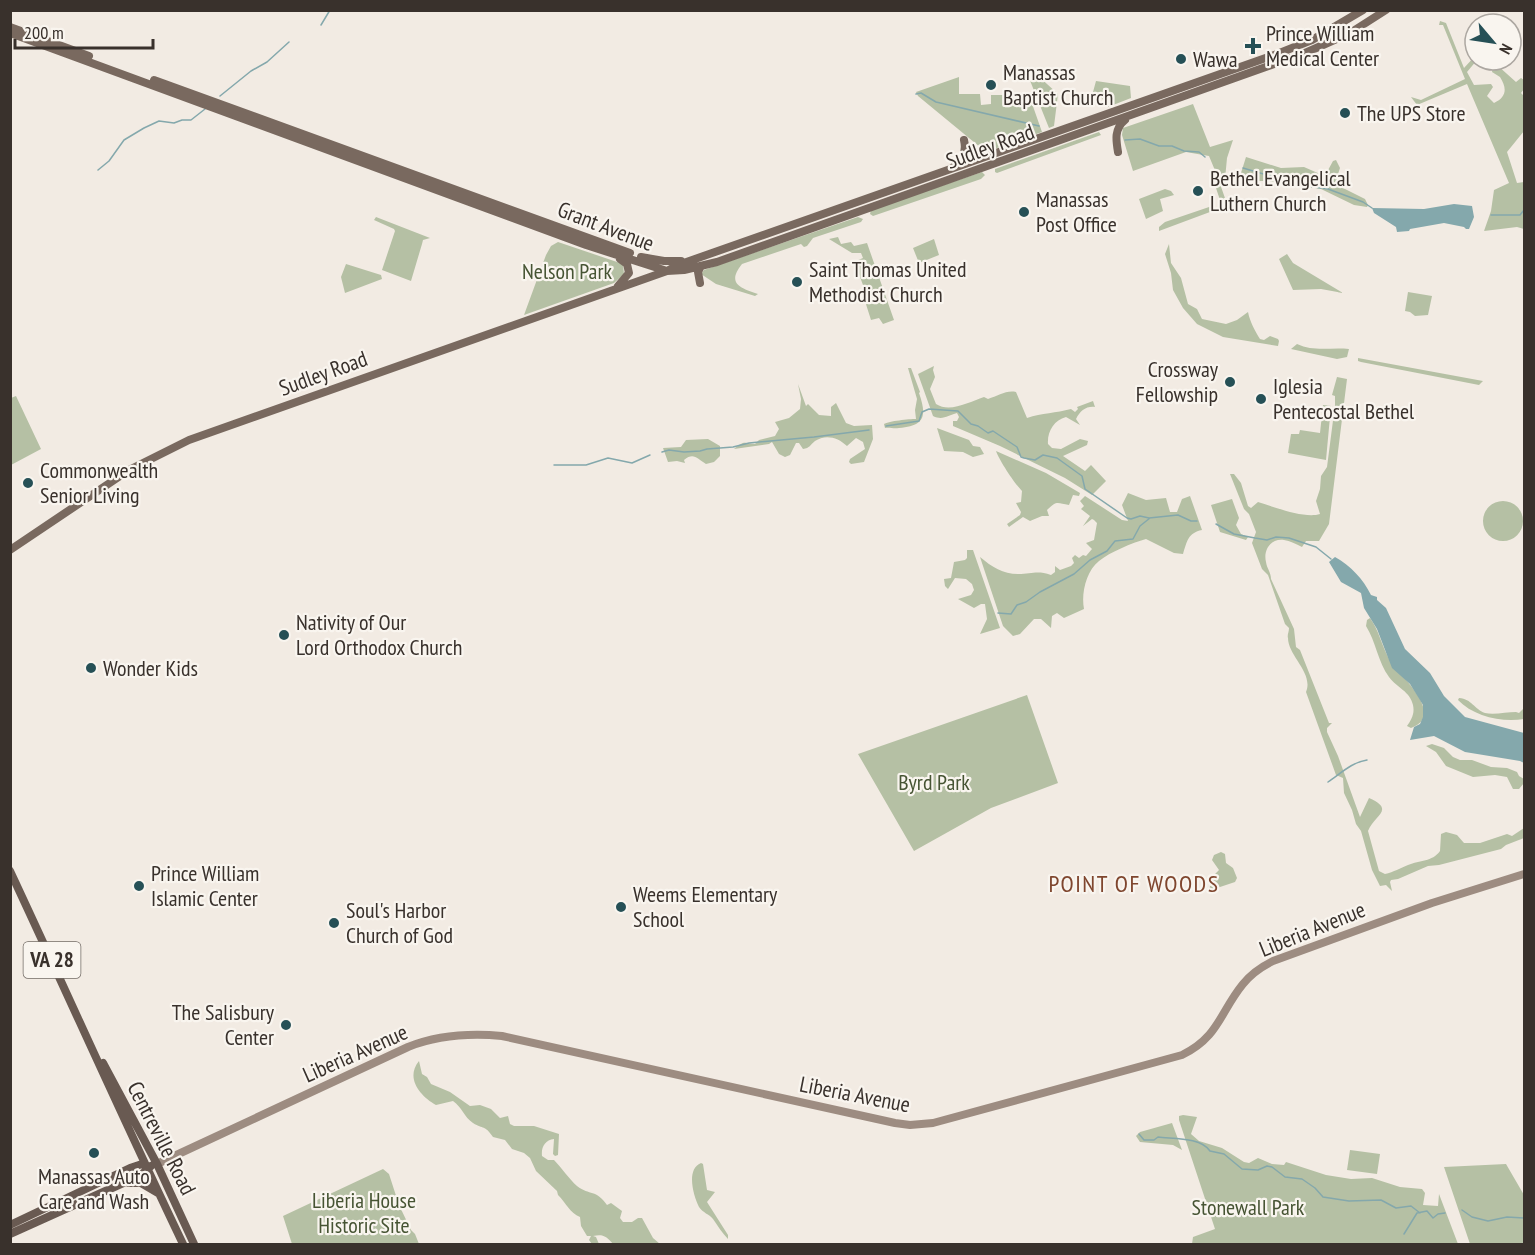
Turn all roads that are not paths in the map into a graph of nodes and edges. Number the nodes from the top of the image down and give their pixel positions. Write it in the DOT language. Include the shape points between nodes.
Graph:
graph roads {
  1 [pos="1364,10"];
  2 [pos="1386,10"];
  3 [pos="10,27"];
  4 [pos="10,33"];
  5 [pos="1136,114"];
  6 [pos="964,140"];
  7 [pos="1118,152"];
  8 [pos="948,171"];
  9 [pos="611,253"];
  10 [pos="640,257"];
  11 [pos="690,261"];
  12 [pos="701,266"];
  13 [pos="667,271"];
  14 [pos="700,283"];
  15 [pos="616,288"];
  16 [pos="10,550"];
  17 [pos="10,871"];
  18 [pos="1524,874"];
  19 [pos="94,1050"];
  20 [pos="136,1143"];
  21 [pos="157,1164"];
  22 [pos="147,1167"];
  23 [pos="130,1168"];
  24 [pos="120,1185"];
  25 [pos="160,1196"];
  26 [pos="10,1225"];
  27 [pos="10,1234"];
  28 [pos="183,1245"];
  29 [pos="194,1245"];
  1 -- 8 [label="main road, Sudley Road" via="1312,40 1277,54"];
  2 -- 5 [label="main road, Sudley Road" via="1350,33 1305,53"];
  3 -- 10 [label="main road, Grant Avenue"];
  4 -- 9 [label="main road, Grant Avenue"];
  5 -- 7 [label="main road" via="1118,128"];
  5 -- 12 [label="main road, Sudley Road"];
  6 -- 8 [label="main road" via="964,156"];
  8 -- 11 [label="main road, Sudley Road"];
  9 -- 13 [label="main road, Grant Avenue"];
  9 -- 15 [label="main road" via="629,270 628,277"];
  10 -- 11 [label="main road"];
  10 -- 13 [label="main road, Grant Avenue"];
  11 -- 13 [label="main road, Sudley Road"];
  12 -- 13 [label="main road, Sudley Road"];
  12 -- 14 [label="main road"];
  13 -- 15 [label="main road, Sudley Road"];
  15 -- 16 [label="main road, Sudley Road" via="173,447 129,470"];
  17 -- 19 [label="highway, Centreville Road / VA 28"];
  18 -- 21 [label="main road, Liberia Avenue" via="1273,961 1242,985 1206,1039 1182,1055 933,1123 895,1123 502,1036 473,1034 408,1047"];
  19 -- 20 [label="highway, Centreville Road / VA 28"];
  19 -- 21 [label="highway, Centreville Road / VA 28"];
  20 -- 22 [label="highway, Centreville Road / VA 28"];
  20 -- 23 [label="highway" via="137,1158"];
  21 -- 22 [label="highway, Liberia Avenue"];
  21 -- 29 [label="highway, Centreville Road / VA 28"];
  22 -- 23 [label="highway, Liberia Avenue" via="142,1164"];
  22 -- 24 [label="highway, Liberia Avenue" via="145,1173"];
  22 -- 25 [label="highway, Centreville Road / VA 28"];
  23 -- 26 [label="highway, Liberia Avenue"];
  24 -- 25 [label="highway" via="141,1183"];
  24 -- 27 [label="highway, Liberia Avenue"];
  25 -- 28 [label="highway, Centreville Road / VA 28"];
}
